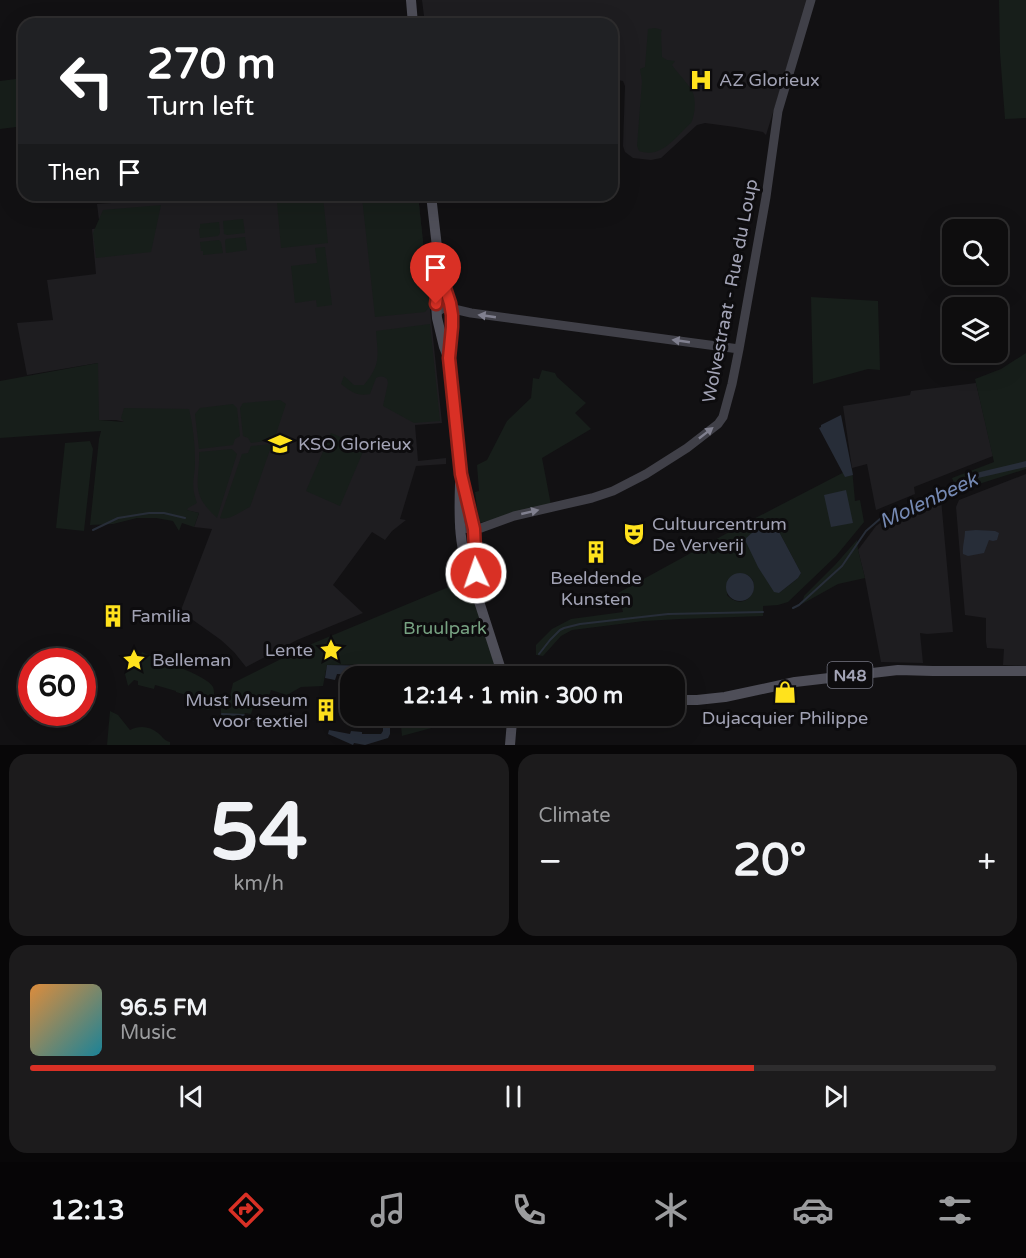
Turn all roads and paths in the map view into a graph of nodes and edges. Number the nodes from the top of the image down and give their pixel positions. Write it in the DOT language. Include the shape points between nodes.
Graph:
graph roads {
  1 [pos="411,0"];
  2 [pos="811,0"];
  3 [pos="412,18"];
  4 [pos="432,201"];
  5 [pos="440,273"];
  6 [pos="451,309"];
  7 [pos="437,317"];
  8 [pos="452,321"];
  9 [pos="739,349"];
  10 [pos="449,358"];
  11 [pos="461,474"];
  12 [pos="460,528"];
  13 [pos="474,529"];
  14 [pos="474,580"];
  15 [pos="500,666"];
  16 [pos="1026,671"];
  17 [pos="685,700"];
  18 [pos="509,726"];
  19 [pos="510,745"];
  1 -- 3 [label="main road"];
  2 -- 9 [label="street, Wolvestraat - Rue du Loup" via="776,117"];
  4 -- 5 [label="main road"];
  5 -- 6 [label="main road"];
  5 -- 7 [label="main road"];
  6 -- 7 [label="street" via="445,307"];
  6 -- 8 [label="main road"];
  9 -- 6 [label="street, one-way"];
  7 -- 8 [label="street" via="445,325"];
  7 -- 10 [label="main road"];
  8 -- 10 [label="main road"];
  13 -- 9 [label="street, Wolvestraat - Rue du Loup, one-way" via="613,491 687,448 723,417"];
  10 -- 11 [label="main road"];
  11 -- 12 [label="main road"];
  11 -- 13 [label="main road"];
  12 -- 13 [label="street, Wolvestraat - Rue du Loup"];
  12 -- 14 [label="main road"];
  13 -- 14 [label="main road"];
  14 -- 15 [label="main road"];
  16 -- 17 [label="main road, N48" via="890,671"];
  18 -- 19 [label="main road"];
}
